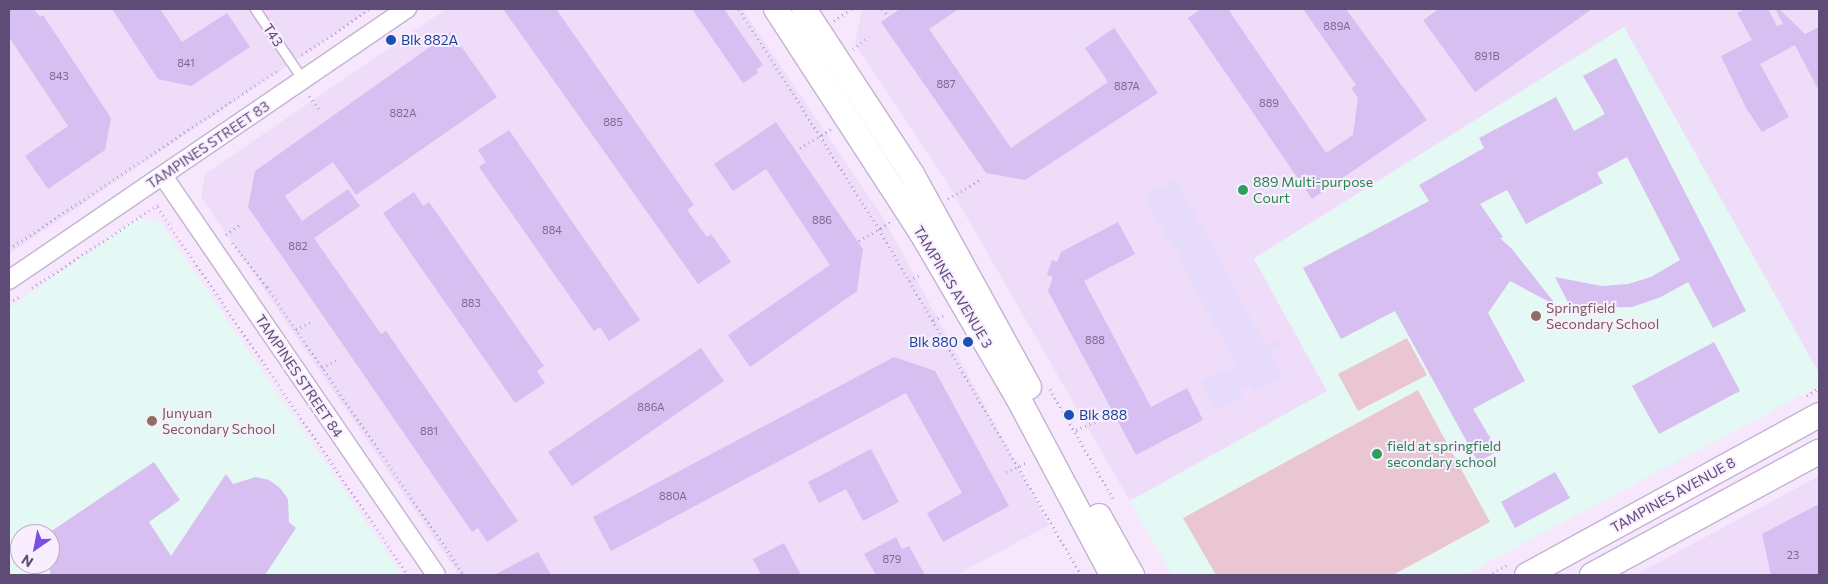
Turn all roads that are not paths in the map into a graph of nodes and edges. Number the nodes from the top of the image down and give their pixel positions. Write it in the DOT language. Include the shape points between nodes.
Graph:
graph roads {
  1 [pos="255,9"];
  2 [pos="407,9"];
  3 [pos="802,16"];
  4 [pos="303,80"];
  5 [pos="163,176"];
  6 [pos="9,280"];
  7 [pos="1817,421"];
  8 [pos="1819,452"];
  9 [pos="436,575"];
  10 [pos="1112,575"];
  11 [pos="1132,575"];
  12 [pos="1527,575"];
  13 [pos="1592,575"];
  1 -- 4 [label="lane, T43"];
  2 -- 4 [label="street, TAMPINES STREET 83"];
  3 -- 10 [label="street, TAMPINES AVENUE 3" via="921,232 1018,396"];
  3 -- 11 [label="street, TAMPINES AVENUE 3" via="912,174"];
  4 -- 5 [label="street, TAMPINES STREET 83"];
  5 -- 6 [label="street, TAMPINES STREET 83"];
  5 -- 9 [label="street, TAMPINES STREET 84"];
  7 -- 12 [label="street, TAMPINES AVENUE 8"];
  8 -- 13 [label="street"];
}
